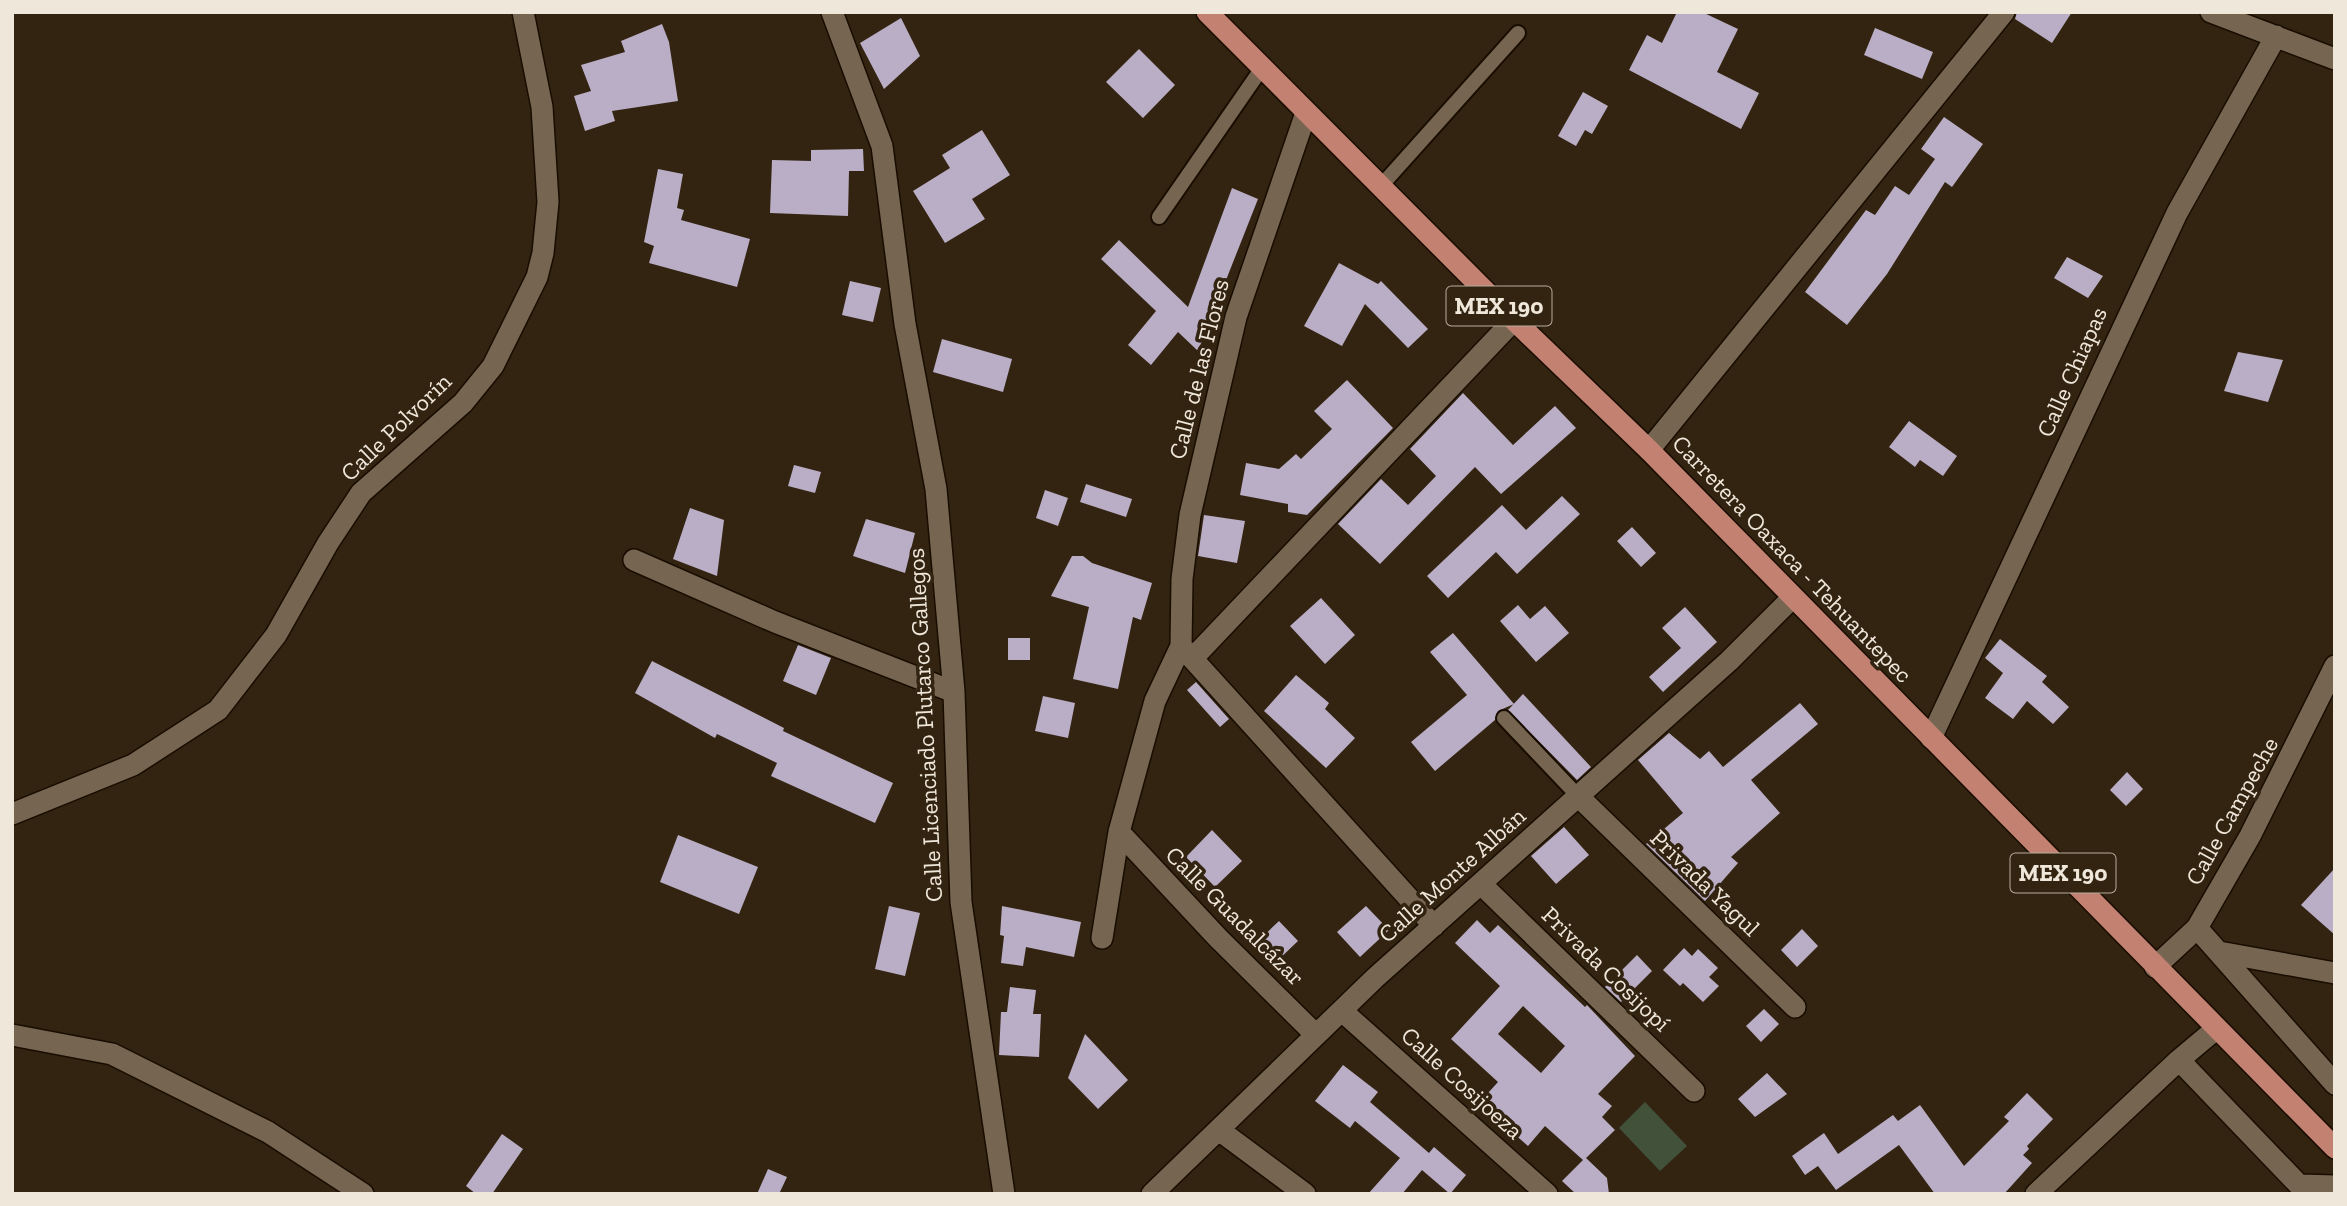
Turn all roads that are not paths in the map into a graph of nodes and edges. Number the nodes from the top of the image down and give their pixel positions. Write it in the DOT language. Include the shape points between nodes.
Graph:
graph roads {
  1 [pos="523,12"];
  2 [pos="832,12"];
  3 [pos="1207,12"];
  4 [pos="2004,12"];
  5 [pos="2211,12"];
  6 [pos="1518,33"];
  7 [pos="2276,36"];
  8 [pos="2335,59"];
  9 [pos="1262,68"];
  10 [pos="1306,113"];
  11 [pos="1380,187"];
  12 [pos="1159,216"];
  13 [pos="1514,320"];
  14 [pos="1649,450"];
  15 [pos="634,560"];
  16 [pos="1791,599"];
  17 [pos="1187,652"];
  18 [pos="2335,666"];
  19 [pos="954,692"];
  20 [pos="1504,718"];
  21 [pos="1931,738"];
  22 [pos="1579,797"];
  23 [pos="12,814"];
  24 [pos="1119,832"];
  25 [pos="1481,884"];
  26 [pos="1434,926"];
  27 [pos="2197,928"];
  28 [pos="1102,938"];
  29 [pos="2219,952"];
  30 [pos="2155,967"];
  31 [pos="2335,973"];
  32 [pos="1794,1007"];
  33 [pos="1342,1011"];
  34 [pos="2216,1029"];
  35 [pos="12,1035"];
  36 [pos="1316,1035"];
  37 [pos="2179,1060"];
  38 [pos="2335,1084"];
  39 [pos="1694,1091"];
  40 [pos="1219,1130"];
  41 [pos="2335,1148"];
  42 [pos="2335,1186"];
  43 [pos="363,1194"];
  44 [pos="1004,1194"];
  45 [pos="1152,1194"];
  46 [pos="1305,1194"];
  47 [pos="1547,1194"];
  48 [pos="2036,1194"];
  1 -- 23 [label="street, Calle Polvorín" via="542,107 548,202 537,276 493,366 463,403 361,493 276,635 218,710 133,765"];
  2 -- 19 [label="street, Calle Licenciado Plutarco Gallegos" via="882,146 905,324 936,489"];
  3 -- 9 [label="main road, Carretera Oaxaca - Tehuantepec / MEX 190"];
  4 -- 14 [label="street"];
  5 -- 7 [label="street"];
  6 -- 11 [label="lane"];
  7 -- 8 [label="street"];
  7 -- 21 [label="street, Calle Chiapas" via="2165,236"];
  9 -- 10 [label="main road, Carretera Oaxaca - Tehuantepec / MEX 190"];
  9 -- 12 [label="lane"];
  10 -- 11 [label="main road, Carretera Oaxaca - Tehuantepec / MEX 190"];
  10 -- 17 [label="street, Calle de las Flores" via="1233,330 1190,515 1182,579"];
  11 -- 13 [label="main road, Carretera Oaxaca - Tehuantepec / MEX 190"];
  13 -- 14 [label="main road, Carretera Oaxaca - Tehuantepec / MEX 190"];
  13 -- 17 [label="street, Calle de las Flores"];
  14 -- 16 [label="main road, Carretera Oaxaca - Tehuantepec / MEX 190"];
  15 -- 19 [label="street" via="775,622"];
  16 -- 21 [label="main road, Carretera Oaxaca - Tehuantepec / MEX 190"];
  16 -- 22 [label="street, Calle Monte Albán"];
  17 -- 24 [label="street, Calle de las Flores" via="1155,701"];
  17 -- 26 [label="street"];
  18 -- 27 [label="street, Calle Campeche" via="2250,836"];
  19 -- 44 [label="street, Calle Licenciado Plutarco Gallegos" via="961,902"];
  20 -- 22 [label="lane"];
  21 -- 30 [label="main road, Carretera Oaxaca - Tehuantepec / MEX 190"];
  22 -- 25 [label="street, Calle Monte Albán"];
  22 -- 32 [label="street, Privada Yagul"];
  24 -- 28 [label="street, Calle de las Flores"];
  24 -- 36 [label="street, Calle Guadalcázar"];
  25 -- 26 [label="street, Calle Monte Albán"];
  25 -- 39 [label="street, Privada Cosijopí"];
  26 -- 33 [label="street, Calle Monte Albán"];
  27 -- 29 [label="street"];
  27 -- 30 [label="street, Calle Campeche"];
  29 -- 31 [label="street"];
  29 -- 38 [label="street"];
  30 -- 34 [label="main road, Carretera Oaxaca - Tehuantepec / MEX 190"];
  33 -- 36 [label="street, Calle Monte Albán"];
  33 -- 47 [label="street, Calle Cosijoeza"];
  34 -- 37 [label="street"];
  34 -- 41 [label="main road, Carretera Oaxaca - Tehuantepec / MEX 190"];
  35 -- 43 [label="street" via="112,1054 268,1132"];
  36 -- 40 [label="street, Calle Monte Albán"];
  37 -- 42 [label="street" via="2299,1185"];
  37 -- 48 [label="street"];
  40 -- 45 [label="street, Calle Monte Albán"];
  40 -- 46 [label="street"];
}
